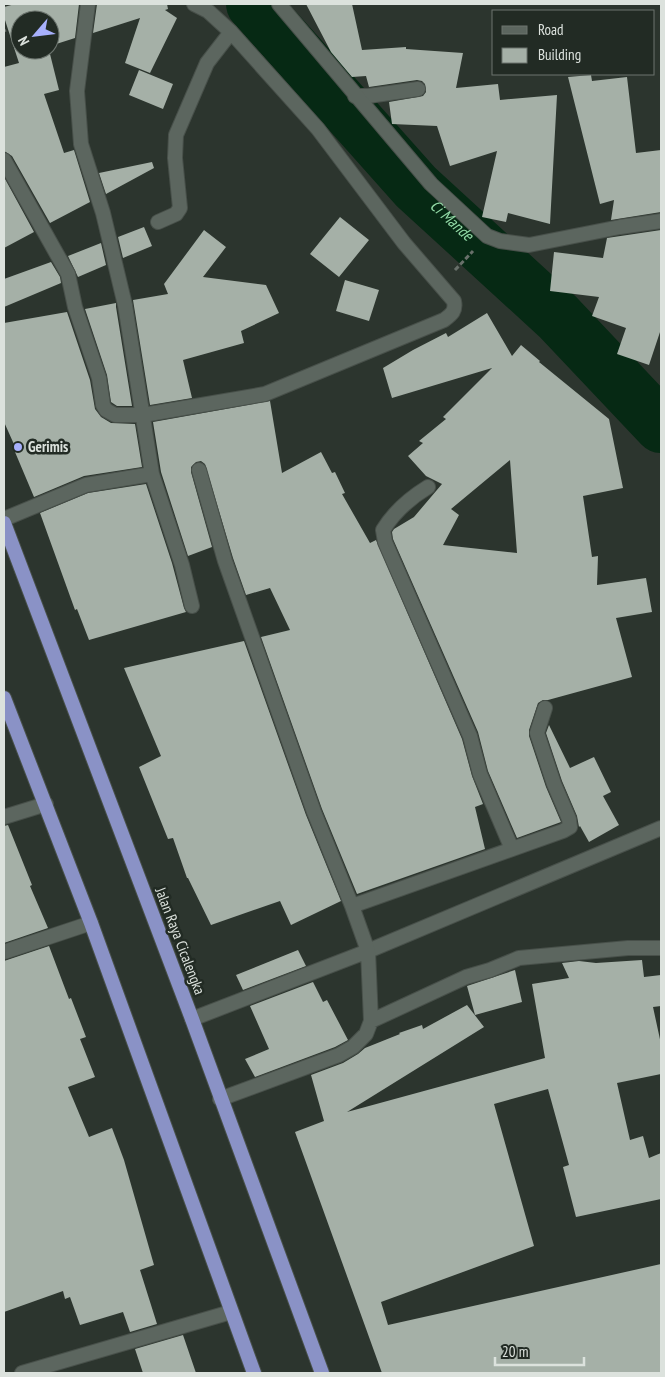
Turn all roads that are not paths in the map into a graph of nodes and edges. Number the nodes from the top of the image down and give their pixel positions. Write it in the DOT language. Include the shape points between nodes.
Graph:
graph roads {
  1 [pos="88,4"];
  2 [pos="194,4"];
  3 [pos="279,4"];
  4 [pos="232,32"];
  5 [pos="418,89"];
  6 [pos="355,96"];
  7 [pos="4,160"];
  8 [pos="661,221"];
  9 [pos="158,222"];
  10 [pos="143,415"];
  11 [pos="199,470"];
  12 [pos="152,474"];
  13 [pos="428,487"];
  14 [pos="4,521"];
  15 [pos="192,606"];
  16 [pos="4,698"];
  17 [pos="545,708"];
  18 [pos="46,804"];
  19 [pos="4,817"];
  20 [pos="661,828"];
  21 [pos="512,849"];
  22 [pos="352,906"];
  23 [pos="91,923"];
  24 [pos="661,948"];
  25 [pos="368,951"];
  26 [pos="4,952"];
  27 [pos="192,1018"];
  28 [pos="371,1021"];
  29 [pos="220,1099"];
  30 [pos="231,1312"];
  31 [pos="22,1373"];
  32 [pos="254,1373"];
  33 [pos="322,1373"];
  1 -- 10 [label="street" via="76,91 81,144 103,213 125,305"];
  2 -- 4 [label="street" via="208,11"];
  3 -- 6 [label="street"];
  4 -- 9 [label="street" via="207,63 176,135 180,208 176,214"];
  4 -- 10 [label="street" via="318,129 404,243 454,301 455,308 453,314 444,320 265,394"];
  5 -- 6 [label="street"];
  6 -- 8 [label="street" via="431,184 487,236 530,245"];
  7 -- 10 [label="street" via="68,274 106,410 115,414"];
  10 -- 12 [label="street"];
  11 -- 22 [label="street" via="228,570 314,812"];
  12 -- 14 [label="street" via="86,485"];
  12 -- 15 [label="street"];
  13 -- 21 [label="street" via="391,516 383,530 385,542 470,736 480,774"];
  14 -- 27 [label="highway, Jalan Raya Cicalengka"];
  16 -- 18 [label="highway"];
  17 -- 21 [label="street" via="537,733 570,819 570,827"];
  18 -- 19 [label="street"];
  18 -- 23 [label="highway"];
  20 -- 25 [label="street"];
  21 -- 22 [label="street"];
  22 -- 25 [label="street"];
  23 -- 26 [label="street"];
  23 -- 30 [label="highway"];
  24 -- 28 [label="street" via="519,958 466,976"];
  25 -- 27 [label="street"];
  25 -- 28 [label="street"];
  27 -- 29 [label="highway, Jalan Raya Cicalengka"];
  28 -- 29 [label="street" via="366,1034 339,1055"];
  29 -- 33 [label="highway, Jalan Raya Cicalengka"];
  30 -- 31 [label="street"];
  30 -- 32 [label="highway"];
}
